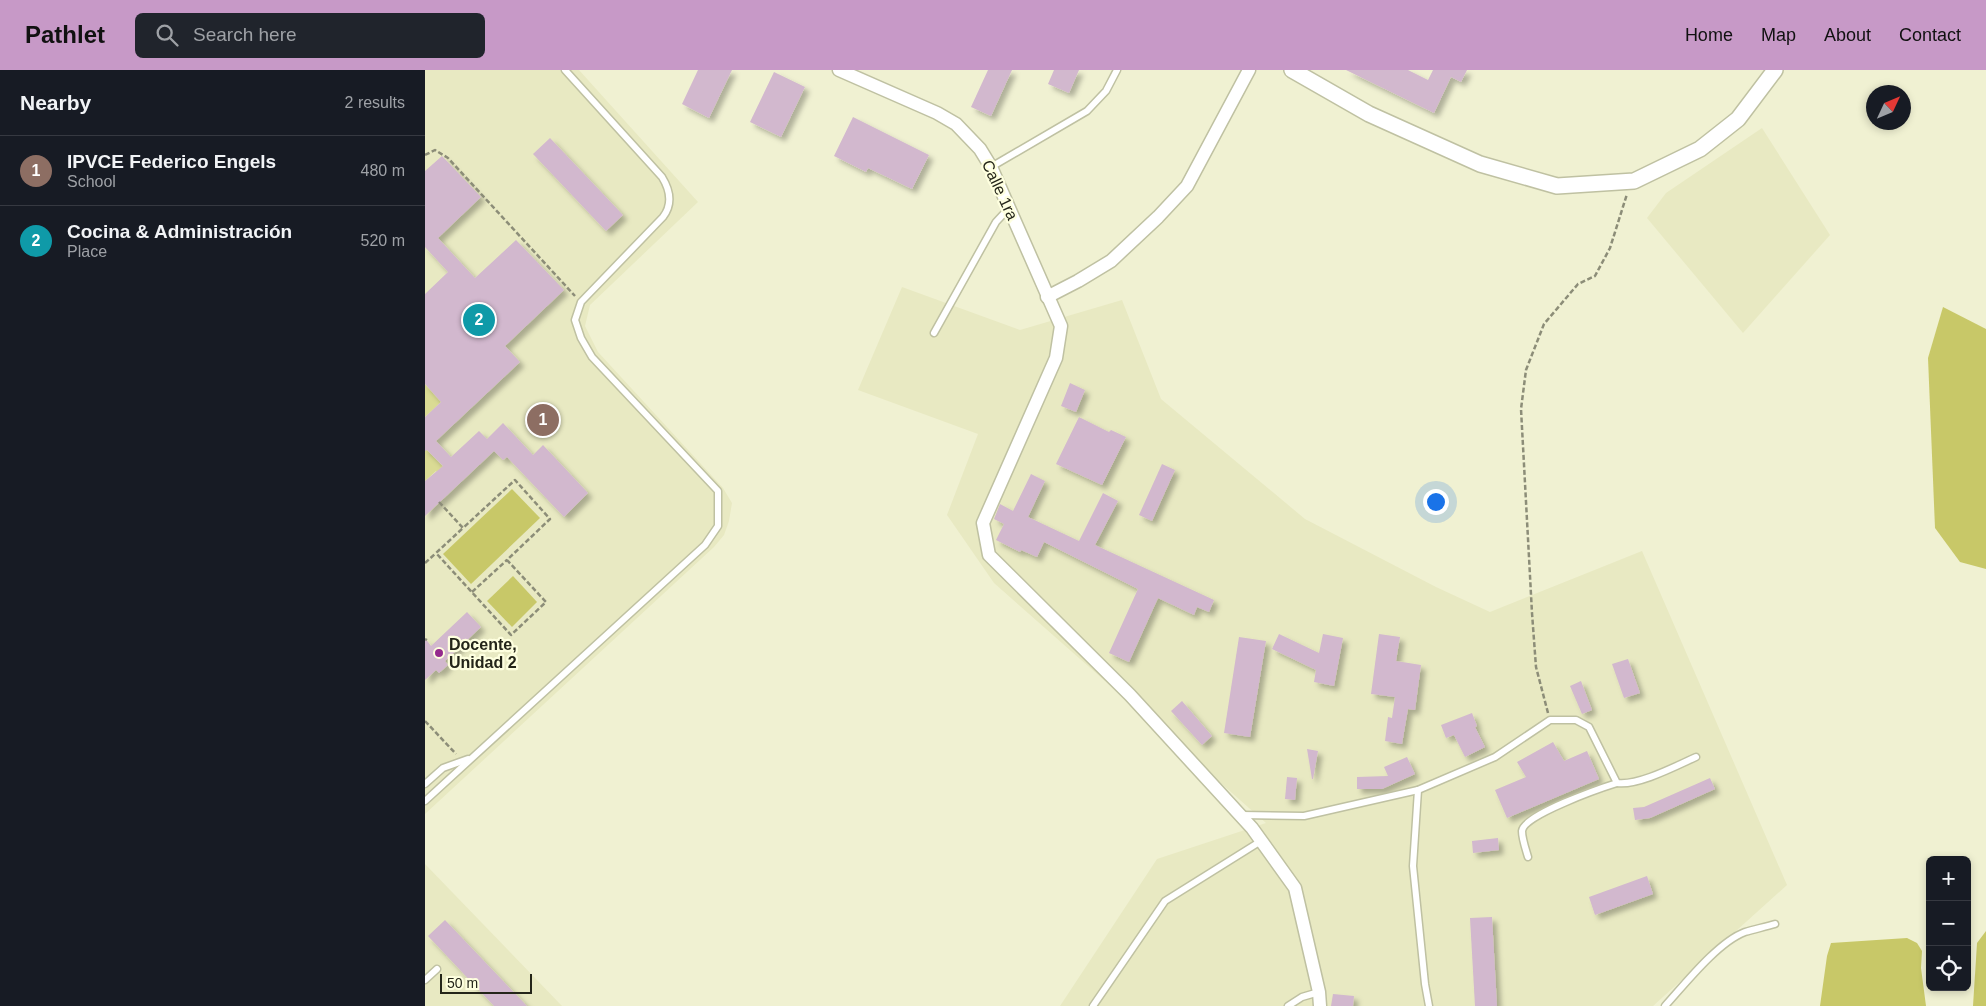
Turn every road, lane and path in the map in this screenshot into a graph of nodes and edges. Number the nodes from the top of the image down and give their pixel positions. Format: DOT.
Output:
graph roads {
  1 [pos="565,70"];
  2 [pos="839,70"];
  3 [pos="1117,70"];
  4 [pos="1249,70"];
  5 [pos="1292,70"];
  6 [pos="1775,70"];
  7 [pos="425,155"];
  8 [pos="991,167"];
  9 [pos="1629,182"];
  10 [pos="1009,208"];
  11 [pos="1047,297"];
  12 [pos="581,302"];
  13 [pos="934,333"];
  14 [pos="439,502"];
  15 [pos="463,528"];
  16 [pos="436,553"];
  17 [pos="507,560"];
  18 [pos="425,563"];
  19 [pos="472,592"];
  20 [pos="1550,720"];
  21 [pos="425,721"];
  22 [pos="1696,757"];
  23 [pos="471,758"];
  24 [pos="462,760"];
  25 [pos="1617,783"];
  26 [pos="425,784"];
  27 [pos="1418,790"];
  28 [pos="425,800"];
  29 [pos="1240,815"];
  30 [pos="1261,841"];
  31 [pos="1528,858"];
  32 [pos="1775,924"];
  33 [pos="437,968"];
  34 [pos="425,980"];
  35 [pos="1319,992"];
  36 [pos="1093,1006"];
  37 [pos="1288,1006"];
  38 [pos="1320,1006"];
  39 [pos="1429,1006"];
  40 [pos="1665,1006"];
  1 -- 12 [label="lane"];
  2 -- 8 [label="street, Calle 1ra"];
  3 -- 8 [label="lane"];
  4 -- 11 [label="street"];
  5 -- 9 [label="street"];
  6 -- 9 [label="street"];
  7 -- 12 [label="path"];
  8 -- 10 [label="street, Calle 1ra"];
  9 -- 20 [label="path"];
  10 -- 11 [label="street, Calle 1ra"];
  10 -- 13 [label="lane"];
  11 -- 29 [label="street, Calle 1ra"];
  12 -- 23 [label="lane"];
  14 -- 15 [label="path"];
  15 -- 16 [label="path"];
  15 -- 17 [label="path"];
  16 -- 18 [label="path"];
  16 -- 19 [label="path"];
  17 -- 19 [label="path"];
  17 -- 19 [label="path"];
  20 -- 25 [label="lane"];
  20 -- 27 [label="lane"];
  21 -- 24 [label="path"];
  22 -- 25 [label="lane"];
  23 -- 24 [label="lane"];
  23 -- 28 [label="lane"];
  24 -- 26 [label="lane"];
  25 -- 31 [label="lane"];
  27 -- 29 [label="lane"];
  27 -- 39 [label="lane"];
  29 -- 30 [label="street"];
  30 -- 35 [label="street"];
  30 -- 36 [label="lane"];
  32 -- 40 [label="lane"];
  33 -- 34 [label="lane"];
  35 -- 37 [label="lane"];
  35 -- 38 [label="street"];
}
